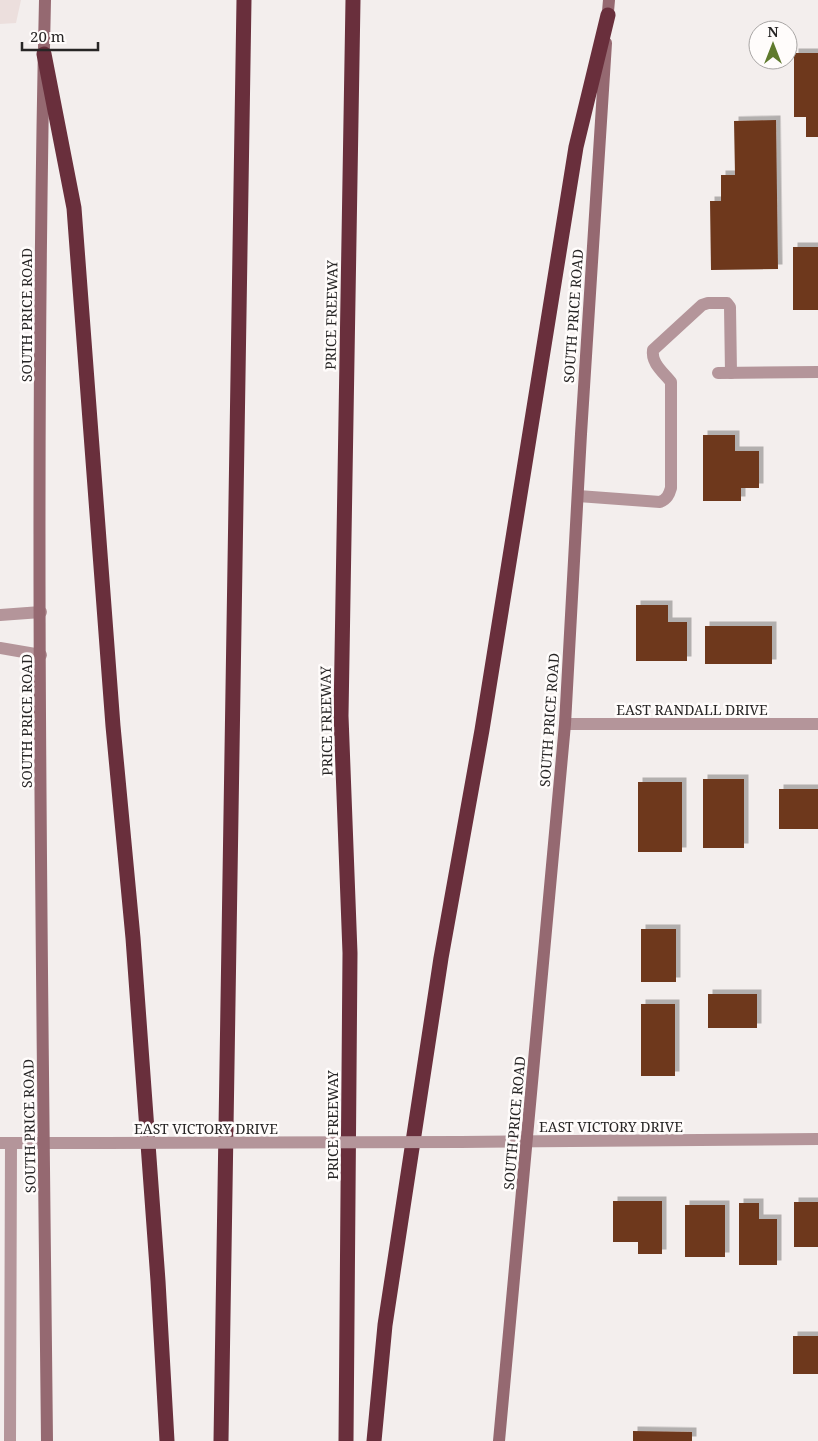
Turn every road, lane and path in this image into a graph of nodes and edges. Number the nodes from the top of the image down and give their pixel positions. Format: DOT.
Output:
graph roads {
  1 [pos="45,0"];
  2 [pos="244,0"];
  3 [pos="352,0"];
  4 [pos="609,7"];
  5 [pos="44,54"];
  6 [pos="818,372"];
  7 [pos="578,496"];
  8 [pos="41,612"];
  9 [pos="0,615"];
  10 [pos="0,648"];
  11 [pos="41,655"];
  12 [pos="565,724"];
  13 [pos="818,724"];
  14 [pos="818,1139"];
  15 [pos="527,1141"];
  16 [pos="5,1143"];
  17 [pos="43,1143"];
  18 [pos="10,1441"];
  19 [pos="47,1441"];
  20 [pos="167,1441"];
  21 [pos="221,1441"];
  22 [pos="346,1441"];
  23 [pos="374,1441"];
  24 [pos="499,1441"];
  1 -- 5 [label="main road, SOUTH PRICE ROAD"];
  2 -- 21 [label="highway"];
  3 -- 22 [label="highway, PRICE FREEWAY"];
  4 -- 7 [label="main road, SOUTH PRICE ROAD"];
  4 -- 23 [label="highway"];
  5 -- 8 [label="main road, SOUTH PRICE ROAD"];
  5 -- 20 [label="highway"];
  6 -- 7 [label="street"];
  7 -- 12 [label="main road, SOUTH PRICE ROAD"];
  8 -- 9 [label="street"];
  8 -- 11 [label="main road, SOUTH PRICE ROAD"];
  10 -- 11 [label="street"];
  11 -- 17 [label="main road, SOUTH PRICE ROAD"];
  12 -- 13 [label="street, EAST RANDALL DRIVE"];
  12 -- 15 [label="main road, SOUTH PRICE ROAD"];
  14 -- 15 [label="street, EAST VICTORY DRIVE"];
  15 -- 17 [label="street, EAST VICTORY DRIVE, bridge"];
  15 -- 24 [label="main road, SOUTH PRICE ROAD"];
  16 -- 17 [label="street, EAST VICTORY DRIVE"];
  16 -- 18 [label="street, SOUTH PRICE ROAD"];
  17 -- 19 [label="main road, SOUTH PRICE ROAD"];
}
